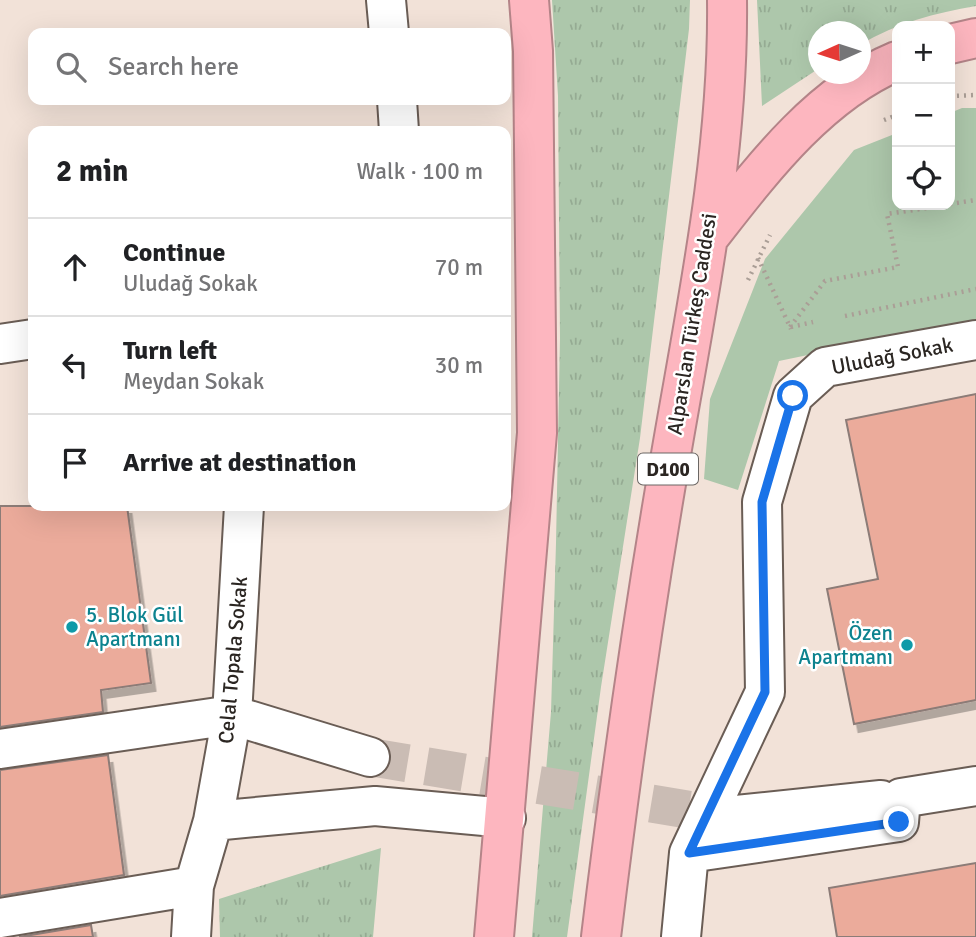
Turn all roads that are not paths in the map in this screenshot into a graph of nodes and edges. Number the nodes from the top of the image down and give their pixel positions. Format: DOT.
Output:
graph roads {
  1 [pos="386,0"];
  2 [pos="529,0"];
  3 [pos="727,0"];
  4 [pos="389,28"];
  5 [pos="976,38"];
  6 [pos="955,43"];
  7 [pos="892,63"];
  8 [pos="397,105"];
  9 [pos="399,126"];
  10 [pos="709,237"];
  11 [pos="28,340"];
  12 [pos="976,340"];
  13 [pos="0,344"];
  14 [pos="244,511"];
  15 [pos="232,715"];
  16 [pos="0,749"];
  17 [pos="370,757"];
  18 [pos="976,786"];
  19 [pos="901,798"];
  20 [pos="727,816"];
  21 [pos="506,818"];
  22 [pos="213,821"];
  23 [pos="689,853"];
  24 [pos="194,886"];
  25 [pos="0,919"];
  26 [pos="191,937"];
  27 [pos="494,937"];
  28 [pos="601,937"];
  29 [pos="681,937"];
  1 -- 4 [label="street"];
  2 -- 21 [label="highway"];
  3 -- 10 [label="highway, Alparslan Türkeş Caddesi / D100"];
  5 -- 6 [label="highway"];
  7 -- 10 [label="highway"];
  8 -- 9 [label="street"];
  10 -- 28 [label="highway, Alparslan Türkeş Caddesi / D100"];
  11 -- 13 [label="street"];
  12 -- 23 [label="street, Uludağ Sokak"];
  14 -- 15 [label="street, Celal Topala Sokak"];
  15 -- 16 [label="street"];
  15 -- 17 [label="street"];
  15 -- 22 [label="street, Celal Topala Sokak"];
  18 -- 19 [label="street"];
  19 -- 20 [label="street"];
  19 -- 23 [label="street"];
  21 -- 22 [label="street"];
  21 -- 27 [label="highway"];
  22 -- 24 [label="street, Celal Topala Sokak"];
  23 -- 29 [label="street, Uludağ Sokak"];
  24 -- 25 [label="street"];
  24 -- 26 [label="street, Celal Topala Sokak"];
}
